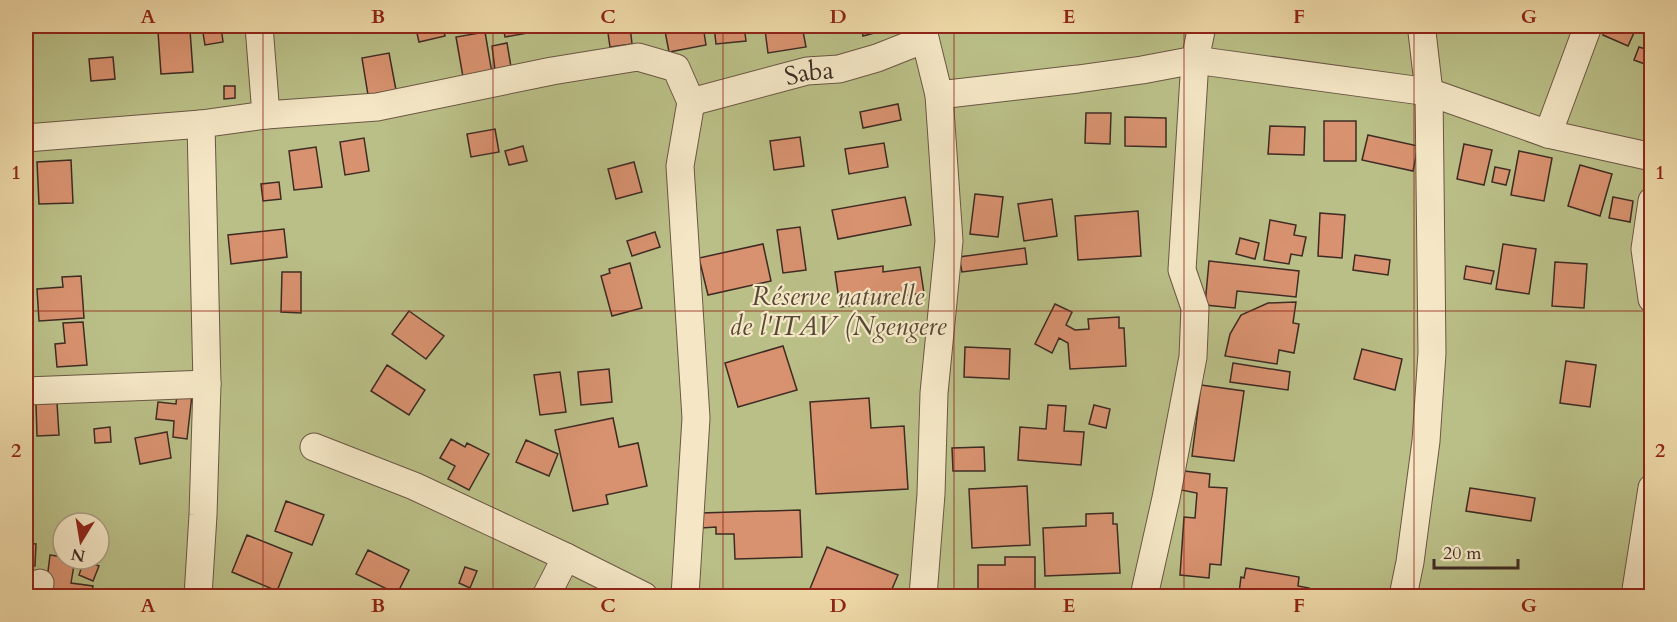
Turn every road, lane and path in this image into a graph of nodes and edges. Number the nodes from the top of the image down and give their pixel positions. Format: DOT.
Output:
graph roads {
  1 [pos="259,26"];
  2 [pos="1202,26"];
  3 [pos="1423,26"];
  4 [pos="1588,26"];
  5 [pos="923,32"];
  6 [pos="1195,60"];
  7 [pos="1429,92"];
  8 [pos="939,95"];
  9 [pos="691,102"];
  10 [pos="266,115"];
  11 [pos="201,124"];
  12 [pos="1548,134"];
  13 [pos="26,138"];
  14 [pos="1652,157"];
  15 [pos="1652,201"];
  16 [pos="1652,299"];
  17 [pos="207,384"];
  18 [pos="26,391"];
  19 [pos="314,447"];
  20 [pos="1652,488"];
  21 [pos="566,557"];
  22 [pos="198,597"];
  23 [pos="546,597"];
  24 [pos="644,597"];
  25 [pos="685,597"];
  26 [pos="922,597"];
  27 [pos="1144,597"];
  28 [pos="1403,597"];
  29 [pos="1635,597"];
  1 -- 10 [label="street"];
  2 -- 6 [label="street"];
  3 -- 7 [label="street"];
  4 -- 12 [label="street"];
  5 -- 8 [label="street"];
  5 -- 9 [label="street, Saba"];
  6 -- 7 [label="street"];
  6 -- 8 [label="street"];
  6 -- 27 [label="street"];
  7 -- 12 [label="street"];
  7 -- 28 [label="street"];
  8 -- 26 [label="street"];
  9 -- 10 [label="street"];
  9 -- 25 [label="street"];
  10 -- 11 [label="street"];
  11 -- 13 [label="street"];
  11 -- 17 [label="street"];
  12 -- 14 [label="street"];
  15 -- 16 [label="street"];
  17 -- 18 [label="street"];
  17 -- 22 [label="street"];
  19 -- 21 [label="street"];
  20 -- 29 [label="street"];
  21 -- 23 [label="street"];
  21 -- 24 [label="street"];
}
